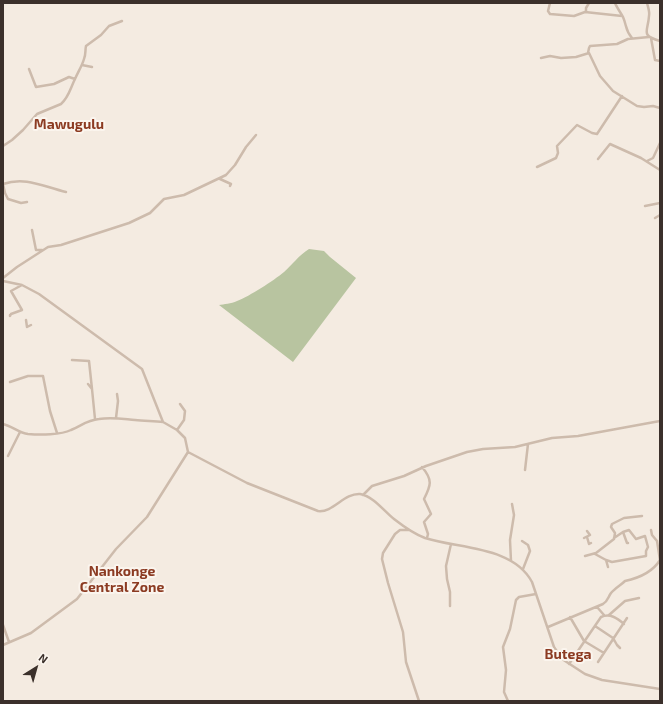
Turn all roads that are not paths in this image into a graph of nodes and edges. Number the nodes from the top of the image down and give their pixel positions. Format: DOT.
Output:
graph roads {
  1 [pos="550,3"];
  2 [pos="589,3"];
  3 [pos="615,3"];
  4 [pos="647,3"];
  5 [pos="586,12"];
  6 [pos="622,16"];
  7 [pos="122,21"];
  8 [pos="632,38"];
  9 [pos="650,38"];
  10 [pos="660,41"];
  11 [pos="588,53"];
  12 [pos="541,58"];
  13 [pos="660,61"];
  14 [pos="82,65"];
  15 [pos="92,67"];
  16 [pos="29,69"];
  17 [pos="75,79"];
  18 [pos="622,96"];
  19 [pos="660,108"];
  20 [pos="256,135"];
  21 [pos="660,143"];
  22 [pos="3,146"];
  23 [pos="598,159"];
  24 [pos="646,162"];
  25 [pos="537,167"];
  26 [pos="660,170"];
  27 [pos="220,178"];
  28 [pos="3,184"];
  29 [pos="230,186"];
  30 [pos="66,192"];
  31 [pos="27,202"];
  32 [pos="660,203"];
  33 [pos="645,206"];
  34 [pos="660,215"];
  35 [pos="655,218"];
  36 [pos="32,230"];
  37 [pos="48,247"];
  38 [pos="3,278"];
  39 [pos="3,281"];
  40 [pos="22,285"];
  41 [pos="10,315"];
  42 [pos="26,320"];
  43 [pos="31,325"];
  44 [pos="72,360"];
  45 [pos="10,382"];
  46 [pos="88,384"];
  47 [pos="92,389"];
  48 [pos="117,394"];
  49 [pos="180,404"];
  50 [pos="116,418"];
  51 [pos="95,420"];
  52 [pos="660,421"];
  53 [pos="163,422"];
  54 [pos="3,424"];
  55 [pos="178,430"];
  56 [pos="20,432"];
  57 [pos="57,433"];
  58 [pos="528,444"];
  59 [pos="188,452"];
  60 [pos="8,456"];
  61 [pos="422,467"];
  62 [pos="526,470"];
  63 [pos="363,495"];
  64 [pos="512,504"];
  65 [pos="642,516"];
  66 [pos="409,530"];
  67 [pos="651,530"];
  68 [pos="587,531"];
  69 [pos="622,532"];
  70 [pos="427,538"];
  71 [pos="614,539"];
  72 [pos="522,541"];
  73 [pos="591,543"];
  74 [pos="628,543"];
  75 [pos="451,544"];
  76 [pos="595,554"];
  77 [pos="585,556"];
  78 [pos="606,560"];
  79 [pos="510,561"];
  80 [pos="608,567"];
  81 [pos="523,569"];
  82 [pos="536,594"];
  83 [pos="639,598"];
  84 [pos="450,606"];
  85 [pos="597,607"];
  86 [pos="609,615"];
  87 [pos="605,616"];
  88 [pos="570,617"];
  89 [pos="627,618"];
  90 [pos="624,624"];
  91 [pos="3,625"];
  92 [pos="595,626"];
  93 [pos="548,627"];
  94 [pos="614,640"];
  95 [pos="584,641"];
  96 [pos="9,642"];
  97 [pos="3,645"];
  98 [pos="620,648"];
  99 [pos="604,653"];
  100 [pos="598,662"];
  101 [pos="569,664"];
  102 [pos="660,689"];
  103 [pos="419,701"];
  104 [pos="508,701"];
  1 -- 5 [label="street"];
  2 -- 5 [label="street"];
  3 -- 6 [label="street"];
  4 -- 9 [label="street"];
  5 -- 6 [label="street"];
  6 -- 8 [label="street"];
  7 -- 14 [label="street"];
  8 -- 9 [label="street"];
  8 -- 11 [label="street"];
  9 -- 10 [label="street"];
  9 -- 13 [label="street"];
  11 -- 12 [label="street"];
  11 -- 18 [label="street"];
  14 -- 15 [label="street"];
  14 -- 17 [label="street"];
  16 -- 17 [label="street"];
  17 -- 22 [label="street"];
  18 -- 19 [label="street"];
  18 -- 25 [label="street"];
  20 -- 27 [label="street"];
  21 -- 24 [label="street"];
  23 -- 24 [label="street"];
  24 -- 26 [label="street"];
  27 -- 29 [label="street"];
  27 -- 37 [label="street"];
  28 -- 30 [label="street"];
  28 -- 31 [label="street"];
  32 -- 33 [label="street"];
  34 -- 35 [label="street"];
  36 -- 37 [label="street"];
  37 -- 38 [label="street"];
  39 -- 40 [label="street"];
  40 -- 41 [label="street"];
  40 -- 53 [label="street"];
  42 -- 43 [label="street"];
  44 -- 47 [label="street"];
  45 -- 57 [label="street"];
  46 -- 47 [label="street"];
  47 -- 51 [label="street"];
  48 -- 50 [label="street"];
  49 -- 55 [label="street"];
  50 -- 51 [label="street"];
  50 -- 53 [label="street"];
  51 -- 57 [label="street"];
  52 -- 58 [label="street"];
  53 -- 55 [label="street"];
  54 -- 56 [label="street"];
  55 -- 59 [label="street"];
  56 -- 57 [label="street"];
  56 -- 60 [label="street"];
  58 -- 61 [label="street"];
  58 -- 62 [label="street"];
  59 -- 63 [label="street"];
  59 -- 96 [label="street"];
  61 -- 63 [label="street"];
  61 -- 70 [label="street"];
  63 -- 66 [label="street"];
  64 -- 79 [label="street"];
  65 -- 71 [label="street"];
  66 -- 70 [label="street"];
  66 -- 103 [label="street"];
  67 -- 85 [label="street"];
  68 -- 73 [label="street"];
  69 -- 71 [label="street"];
  69 -- 74 [label="street"];
  69 -- 78 [label="street"];
  70 -- 75 [label="street"];
  71 -- 76 [label="street"];
  72 -- 81 [label="street"];
  75 -- 79 [label="street"];
  75 -- 84 [label="street"];
  76 -- 77 [label="street"];
  76 -- 78 [label="street"];
  78 -- 80 [label="street"];
  79 -- 81 [label="street"];
  81 -- 82 [label="street"];
  82 -- 93 [label="street"];
  82 -- 104 [label="street"];
  83 -- 86 [label="street"];
  85 -- 87 [label="street"];
  85 -- 88 [label="street"];
  86 -- 87 [label="street"];
  86 -- 90 [label="street"];
  87 -- 92 [label="street"];
  88 -- 93 [label="street"];
  88 -- 95 [label="street"];
  89 -- 90 [label="street"];
  90 -- 94 [label="street"];
  91 -- 96 [label="street"];
  92 -- 94 [label="street"];
  92 -- 95 [label="street"];
  93 -- 101 [label="street"];
  94 -- 98 [label="street"];
  94 -- 99 [label="street"];
  95 -- 99 [label="street"];
  95 -- 101 [label="street"];
  96 -- 97 [label="street"];
  99 -- 100 [label="street"];
  101 -- 102 [label="street"];
}
